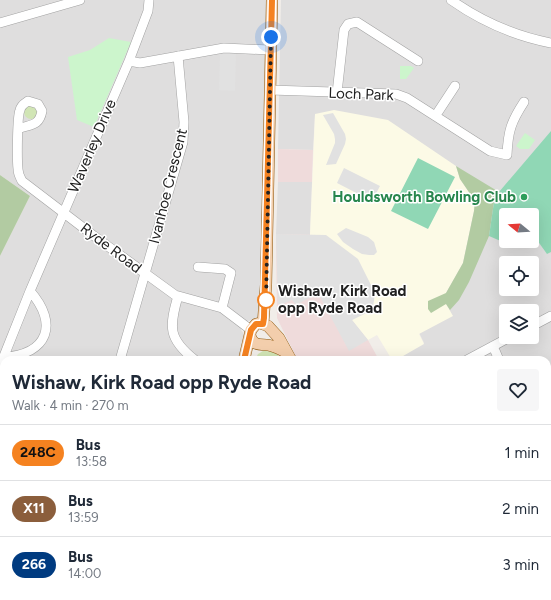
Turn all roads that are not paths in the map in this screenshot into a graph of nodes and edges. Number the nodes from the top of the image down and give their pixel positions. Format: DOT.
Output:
graph roads {
  1 [pos="80,0"];
  2 [pos="149,0"];
  3 [pos="272,0"];
  4 [pos="451,0"];
  5 [pos="0,23"];
  6 [pos="551,43"];
  7 [pos="270,50"];
  8 [pos="178,56"];
  9 [pos="418,60"];
  10 [pos="129,61"];
  11 [pos="455,86"];
  12 [pos="270,90"];
  13 [pos="337,93"];
  14 [pos="524,102"];
  15 [pos="436,115"];
  16 [pos="18,129"];
  17 [pos="65,212"];
  18 [pos="198,267"];
  19 [pos="145,273"];
  20 [pos="30,291"];
  21 [pos="178,296"];
  22 [pos="222,308"];
  23 [pos="551,316"];
  24 [pos="539,322"];
  25 [pos="266,326"];
  26 [pos="250,333"];
  27 [pos="499,343"];
  28 [pos="263,345"];
  29 [pos="493,346"];
  30 [pos="4,356"];
  31 [pos="18,356"];
  32 [pos="121,356"];
  33 [pos="189,356"];
  34 [pos="245,356"];
  35 [pos="253,356"];
  36 [pos="289,356"];
  37 [pos="474,356"];
  38 [pos="497,356"];
  1 -- 5 [label="street"];
  2 -- 10 [label="street, Waverley Drive"];
  3 -- 7 [label="main road"];
  4 -- 6 [label="street"];
  7 -- 8 [label="street"];
  7 -- 12 [label="main road"];
  8 -- 10 [label="street"];
  8 -- 19 [label="street, Ivanhoe Crescent"];
  9 -- 13 [label="street"];
  10 -- 17 [label="street, Waverley Drive"];
  11 -- 15 [label="street"];
  12 -- 13 [label="street, Loch Park"];
  12 -- 25 [label="main road"];
  13 -- 15 [label="street, Loch Park"];
  14 -- 15 [label="street, Loch Park"];
  16 -- 17 [label="street, Ryde Road"];
  17 -- 19 [label="street, Ryde Road"];
  17 -- 20 [label="street, Waverley Drive"];
  18 -- 22 [label="street"];
  19 -- 21 [label="street, Ryde Road"];
  19 -- 32 [label="street, Ivanhoe Crescent"];
  20 -- 30 [label="street, Waverley Drive"];
  20 -- 31 [label="street"];
  21 -- 22 [label="street, Ryde Road"];
  21 -- 33 [label="street"];
  22 -- 26 [label="street, Ryde Road"];
  23 -- 24 [label="street"];
  25 -- 26 [label="main road"];
  25 -- 28 [label="main road"];
  25 -- 36 [label="main road"];
  26 -- 28 [label="main road"];
  26 -- 34 [label="main road"];
  27 -- 29 [label="street"];
  28 -- 35 [label="main road"];
  28 -- 36 [label="main road"];
  29 -- 37 [label="street"];
  29 -- 38 [label="street"];
}
